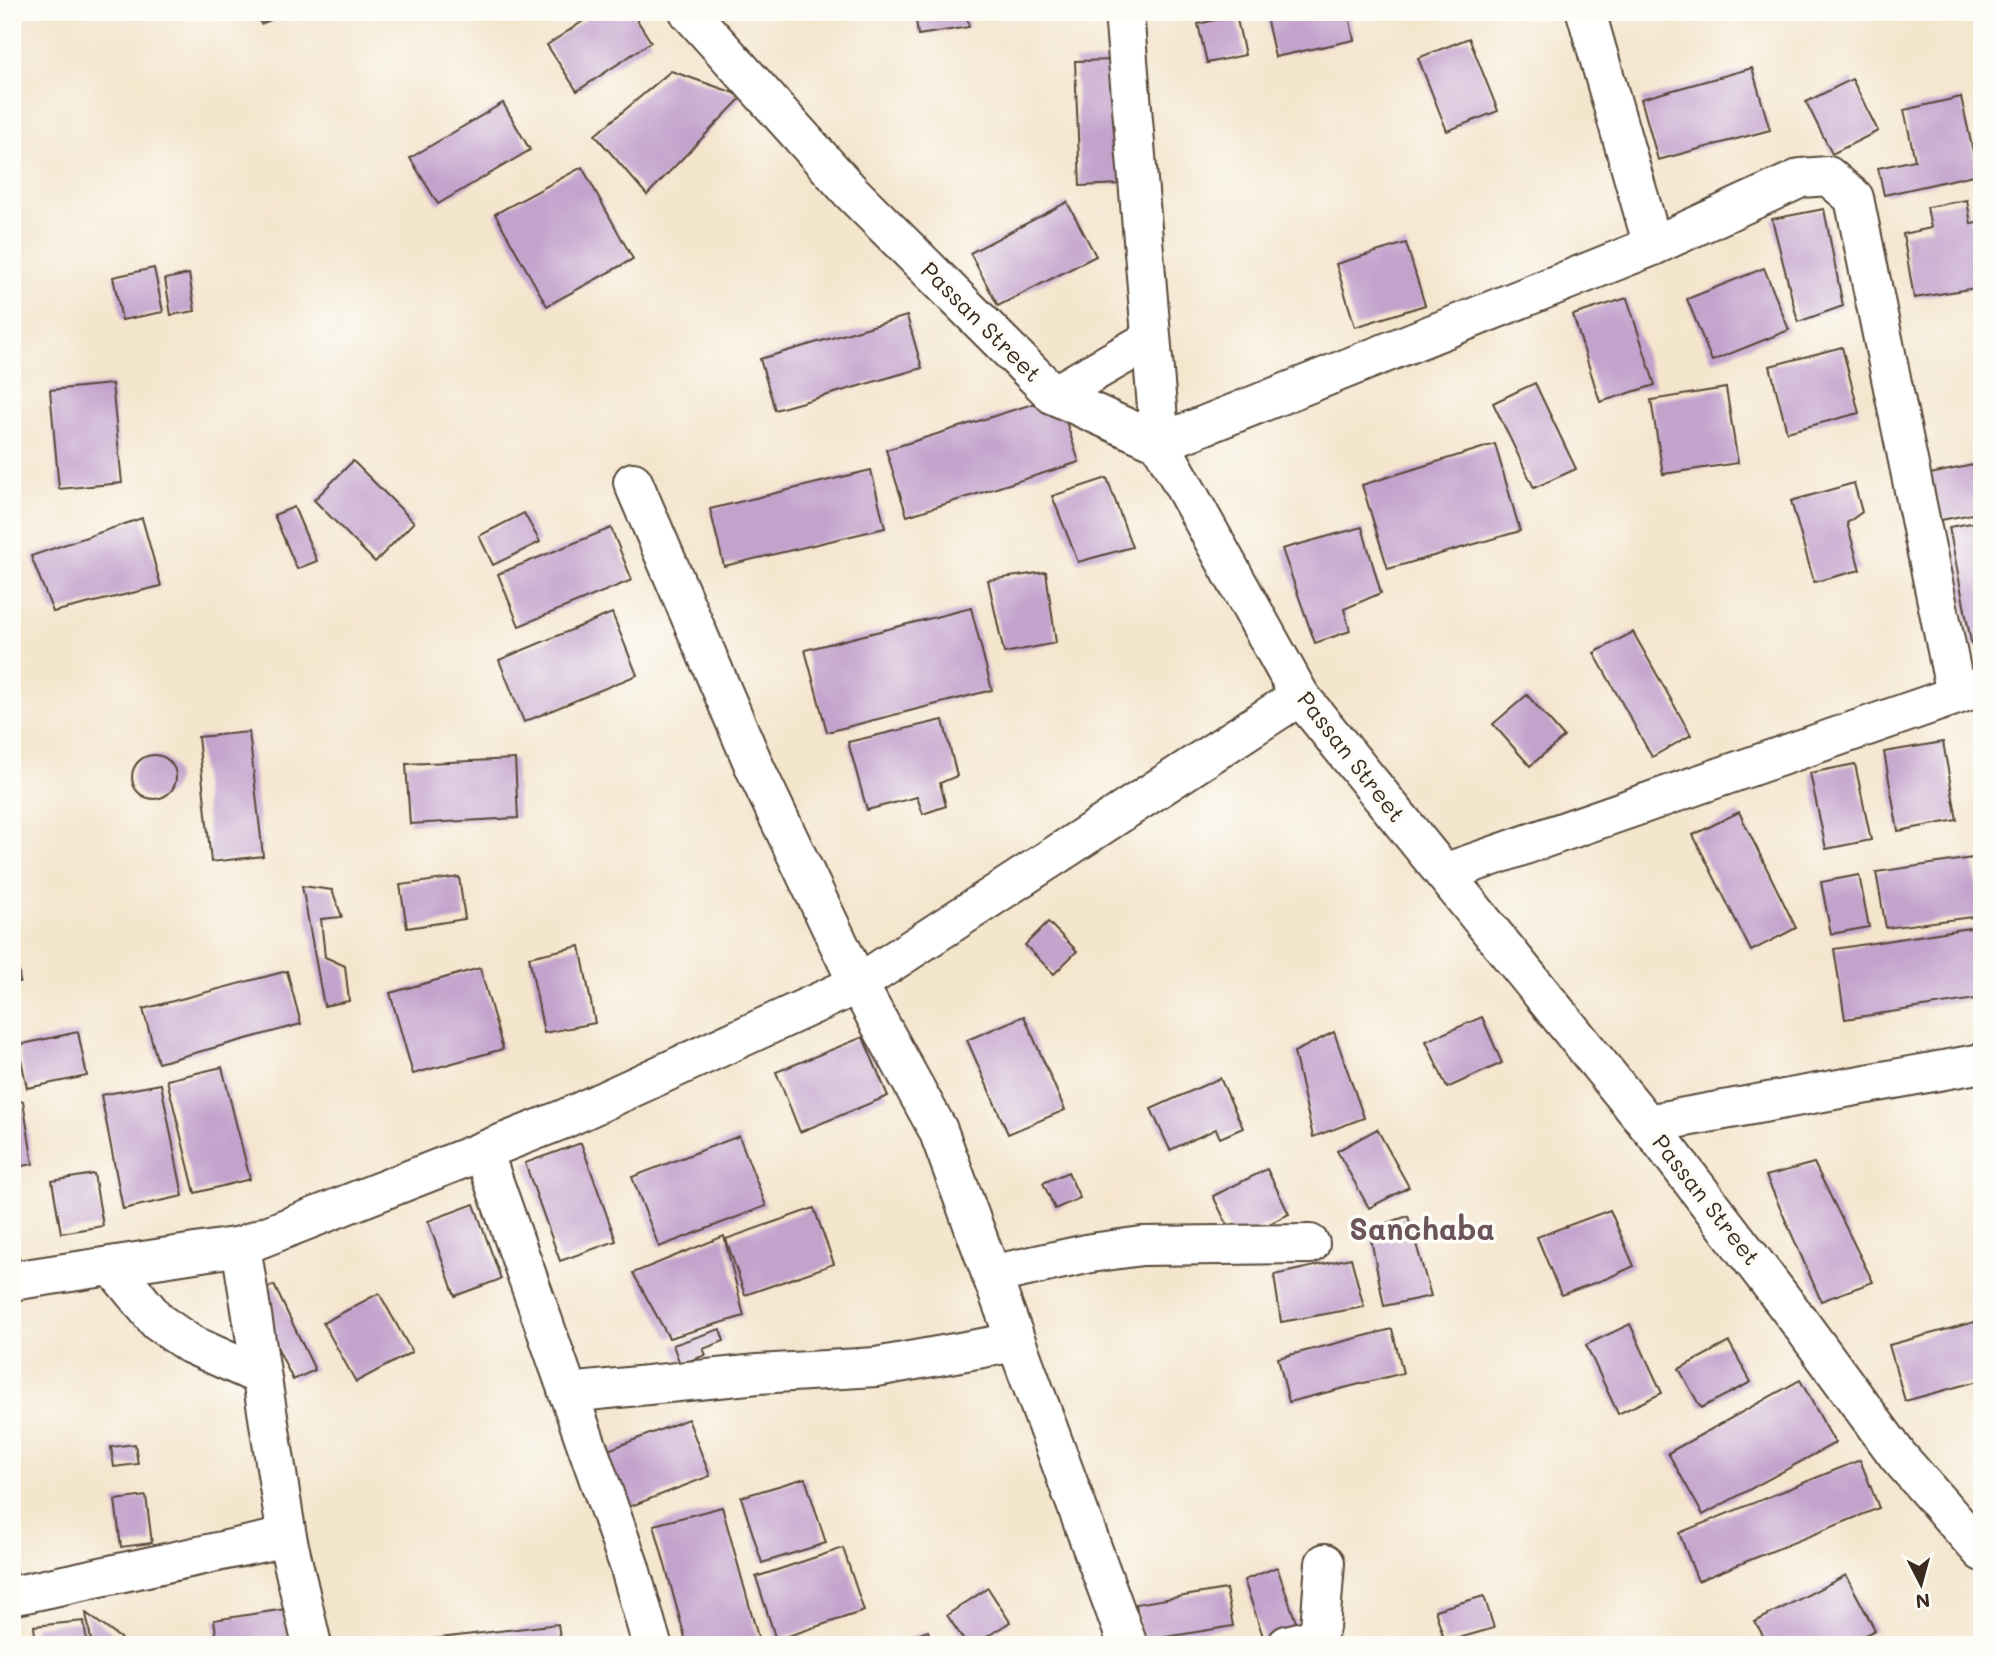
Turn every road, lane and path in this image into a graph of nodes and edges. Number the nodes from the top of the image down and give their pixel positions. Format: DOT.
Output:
graph roads {
  1 [pos="689,12"];
  2 [pos="1124,12"];
  3 [pos="1586,12"];
  4 [pos="1653,246"];
  5 [pos="1151,339"];
  6 [pos="1054,395"];
  7 [pos="1160,443"];
  8 [pos="633,482"];
  9 [pos="1300,696"];
  10 [pos="1974,697"];
  11 [pos="1444,873"];
  12 [pos="858,984"];
  13 [pos="1982,1063"];
  14 [pos="1647,1124"];
  15 [pos="483,1151"];
  16 [pos="1310,1244"];
  17 [pos="241,1246"];
  18 [pos="112,1266"];
  19 [pos="991,1275"];
  20 [pos="12,1281"];
  21 [pos="1016,1342"];
  22 [pos="261,1376"];
  23 [pos="568,1393"];
  24 [pos="286,1537"];
  25 [pos="1982,1552"];
  26 [pos="1325,1563"];
  27 [pos="12,1596"];
  28 [pos="312,1645"];
  29 [pos="652,1645"];
  30 [pos="1128,1645"];
  31 [pos="1287,1645"];
  1 -- 6 [label="street, Passan Street"];
  2 -- 5 [label="street"];
  3 -- 4 [label="street"];
  4 -- 7 [label="street"];
  4 -- 10 [label="street"];
  5 -- 6 [label="street"];
  5 -- 7 [label="street"];
  6 -- 7 [label="street, Passan Street"];
  7 -- 9 [label="street, Passan Street"];
  8 -- 12 [label="street"];
  9 -- 11 [label="street, Passan Street"];
  9 -- 12 [label="street"];
  10 -- 11 [label="street"];
  11 -- 14 [label="street, Passan Street"];
  12 -- 15 [label="street"];
  12 -- 19 [label="street"];
  13 -- 14 [label="street"];
  14 -- 25 [label="street, Passan Street"];
  15 -- 17 [label="street"];
  15 -- 23 [label="street"];
  16 -- 19 [label="street"];
  17 -- 18 [label="street"];
  17 -- 22 [label="street"];
  18 -- 20 [label="street"];
  18 -- 22 [label="street"];
  19 -- 21 [label="street"];
  21 -- 23 [label="street"];
  21 -- 30 [label="street"];
  22 -- 24 [label="street"];
  23 -- 29 [label="street"];
  24 -- 27 [label="street"];
  24 -- 28 [label="street"];
  26 -- 31 [label="street"];
}
